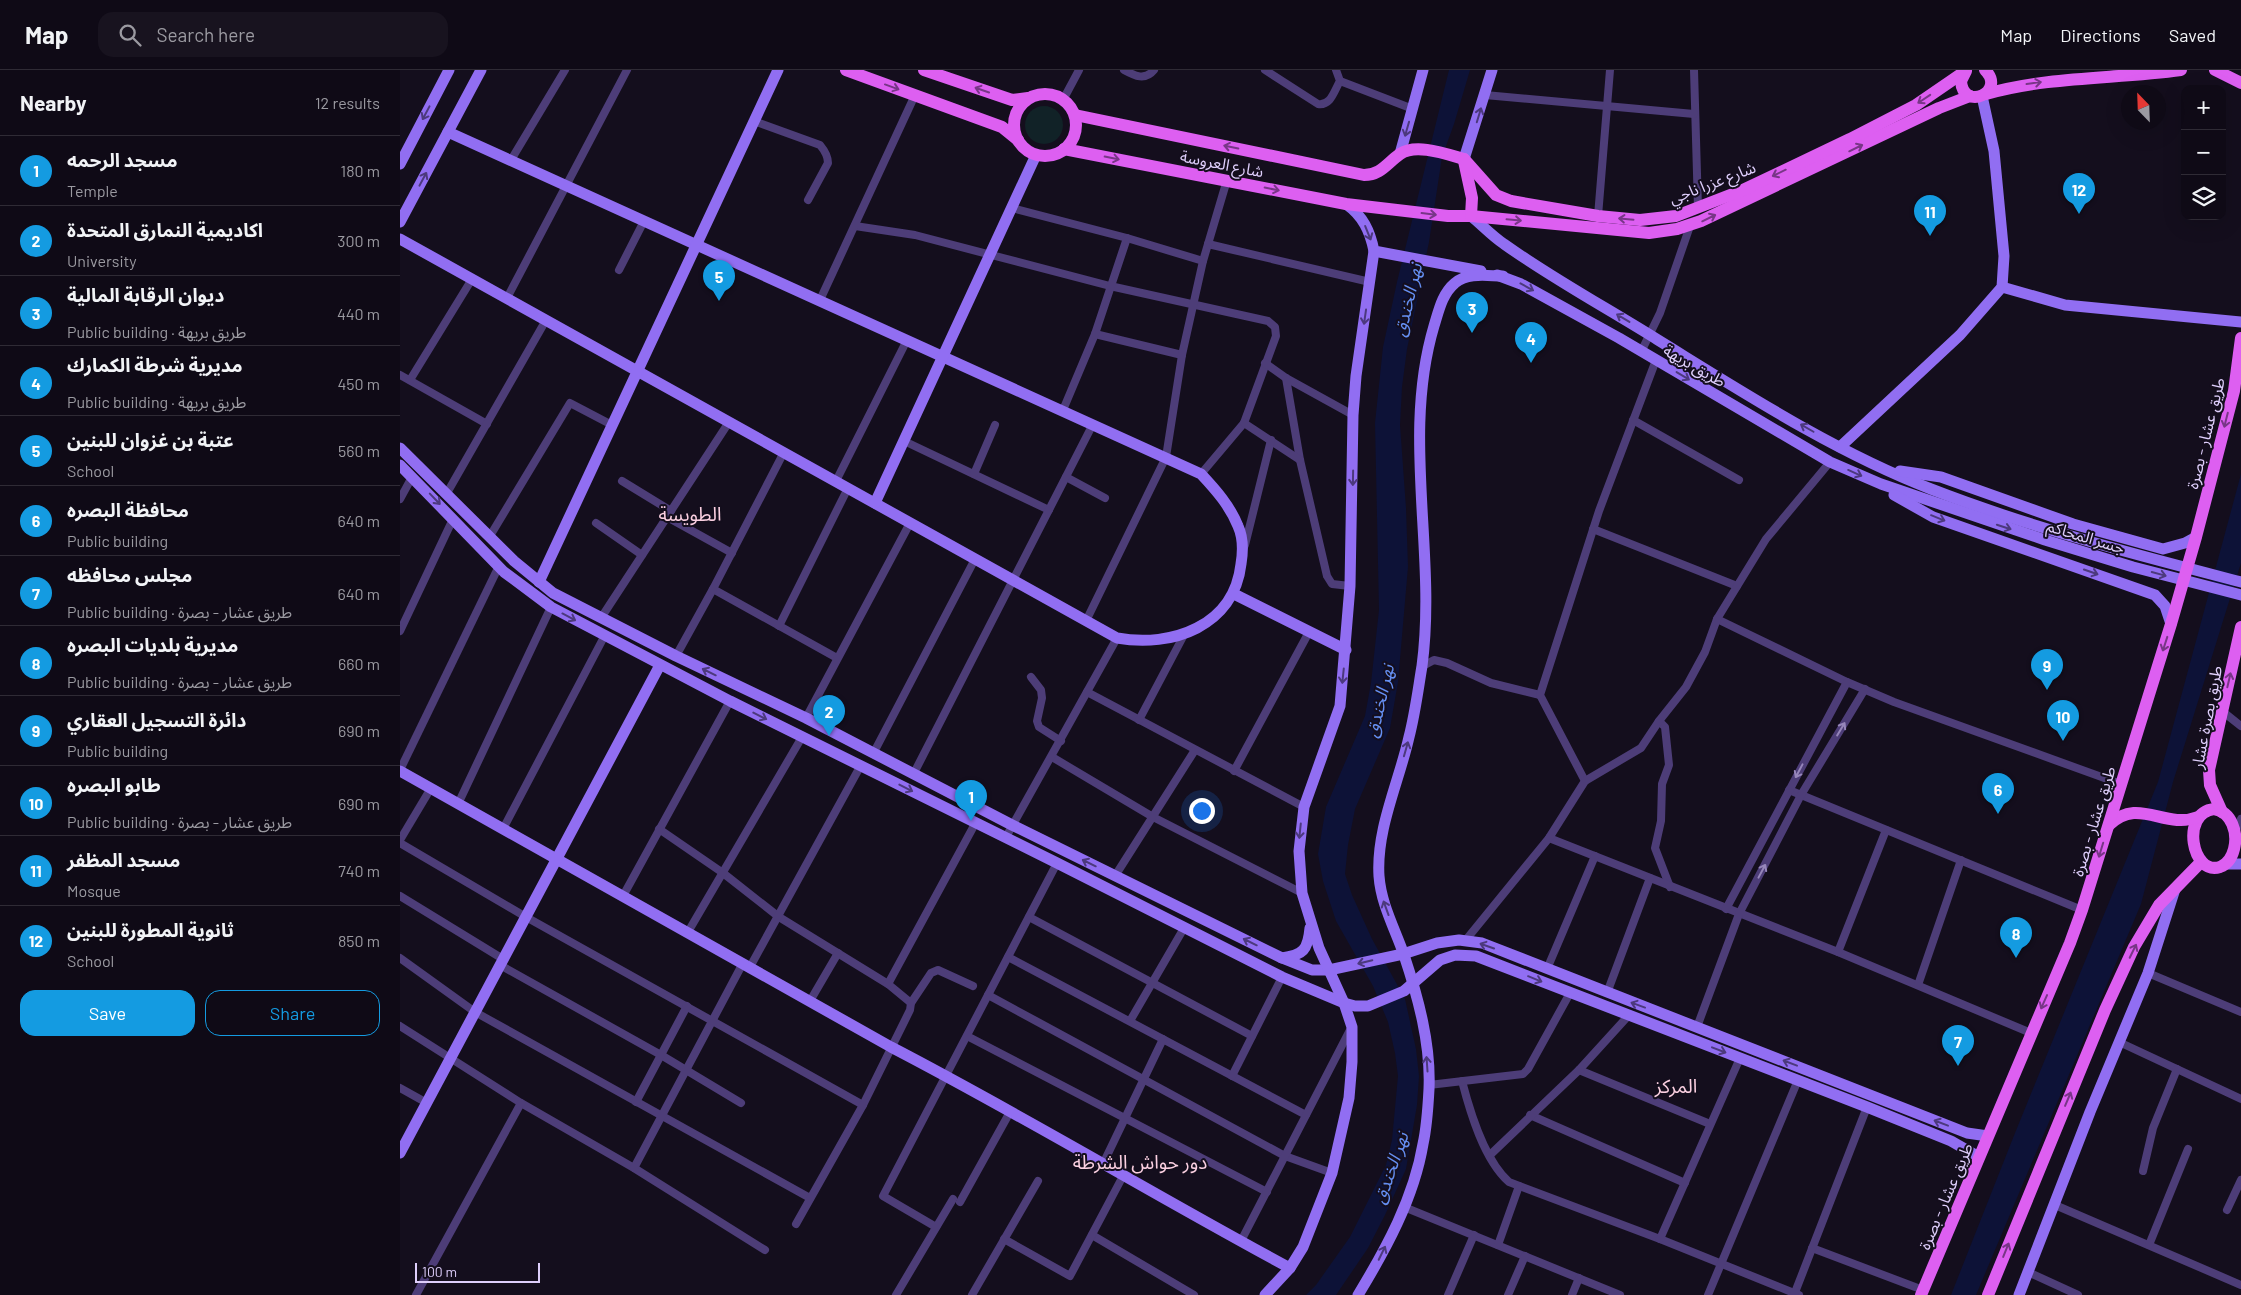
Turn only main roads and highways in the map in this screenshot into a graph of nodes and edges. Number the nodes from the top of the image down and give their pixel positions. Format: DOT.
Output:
graph roads {
  1 [pos="449,70"];
  2 [pos="481,70"];
  3 [pos="778,70"];
  4 [pos="846,70"];
  5 [pos="924,70"];
  6 [pos="1423,70"];
  7 [pos="1492,70"];
  8 [pos="1985,70"];
  9 [pos="2181,70"];
  10 [pos="2215,70"];
  11 [pos="2236,70"];
  12 [pos="1966,71"];
  13 [pos="2241,83"];
  14 [pos="1979,95"];
  15 [pos="1028,98"];
  16 [pos="1074,115"];
  17 [pos="448,132"];
  18 [pos="1018,140"];
  19 [pos="1064,149"];
  20 [pos="1400,154"];
  21 [pos="1036,155"];
  22 [pos="1464,159"];
  23 [pos="400,164"];
  24 [pos="1346,204"];
  25 [pos="1374,207"];
  26 [pos="1470,216"];
  27 [pos="400,222"];
  28 [pos="400,239"];
  29 [pos="696,244"];
  30 [pos="1374,251"];
  31 [pos="1503,276"];
  32 [pos="2002,287"];
  33 [pos="2241,322"];
  34 [pos="2241,338"];
  35 [pos="943,356"];
  36 [pos="637,371"];
  37 [pos="1840,447"];
  38 [pos="400,448"];
  39 [pos="400,465"];
  40 [pos="1886,469"];
  41 [pos="1881,484"];
  42 [pos="1929,489"];
  43 [pos="1924,500"];
  44 [pos="875,504"];
  45 [pos="2196,536"];
  46 [pos="514,562"];
  47 [pos="501,569"];
  48 [pos="539,582"];
  49 [pos="2241,582"];
  50 [pos="1234,594"];
  51 [pos="2241,595"];
  52 [pos="2171,624"];
  53 [pos="2241,629"];
  54 [pos="1346,650"];
  55 [pos="660,665"];
  56 [pos="729,681"];
  57 [pos="725,698"];
  58 [pos="400,771"];
  59 [pos="2222,812"];
  60 [pos="2198,817"];
  61 [pos="2109,825"];
  62 [pos="2237,840"];
  63 [pos="557,859"];
  64 [pos="2202,862"];
  65 [pos="2225,864"];
  66 [pos="2241,864"];
  67 [pos="2176,886"];
  68 [pos="1311,921"];
  69 [pos="1403,954"];
  70 [pos="1282,958"];
  71 [pos="1329,970"];
  72 [pos="1570,978"];
  73 [pos="1409,987"];
  74 [pos="1567,992"];
  75 [pos="1344,1003"];
  76 [pos="1697,1027"];
  77 [pos="1692,1040"];
  78 [pos="1988,1136"];
  79 [pos="400,1153"];
  80 [pos="1979,1157"];
  81 [pos="1290,1268"];
  82 [pos="1922,1292"];
  83 [pos="1265,1295"];
  84 [pos="1358,1295"];
  85 [pos="1988,1295"];
  86 [pos="2019,1295"];
  1 -- 23 [label="main road, one-way"];
  2 -- 17 [label="main road"];
  3 -- 29 [label="main road"];
  4 -- 18 [label="main road, one-way"];
  15 -- 5 [label="main road, one-way"];
  6 -- 20 [label="main road, one-way"];
  22 -- 7 [label="main road, one-way"];
  8 -- 14 [label="main road"];
  14 -- 9 [label="main road, شارع عزرا ناجي, one-way"];
  10 -- 13 [label="main road"];
  11 -- 13 [label="main road"];
  12 -- 14 [label="main road"];
  12 -- 22 [label="main road, شارع عزرا ناجي, one-way"];
  26 -- 14 [label="main road, شارع عزرا ناجي, one-way"];
  14 -- 32 [label="main road"];
  15 -- 16 [label="main road"];
  15 -- 18 [label="main road"];
  16 -- 19 [label="main road"];
  20 -- 16 [label="main road, شارع العروسة, one-way"];
  27 -- 17 [label="main road, one-way"];
  17 -- 29 [label="main road"];
  18 -- 21 [label="main road"];
  19 -- 21 [label="main road"];
  19 -- 24 [label="main road, شارع العروسة, one-way"];
  20 -- 22 [label="main road"];
  21 -- 35 [label="main road"];
  22 -- 26 [label="main road"];
  24 -- 25 [label="main road, شارع العروسة"];
  24 -- 30 [label="main road, one-way"];
  25 -- 26 [label="main road, شارع عزرا ناجي, one-way"];
  37 -- 26 [label="main road, طريق بريهة, one-way"];
  28 -- 36 [label="main road"];
  29 -- 35 [label="main road"];
  29 -- 36 [label="main road"];
  30 -- 31 [label="main road, طريق بريهة"];
  30 -- 54 [label="main road, one-way"];
  31 -- 41 [label="main road, طريق بريهة, one-way"];
  69 -- 31 [label="main road, one-way"];
  32 -- 33 [label="main road"];
  32 -- 37 [label="main road"];
  34 -- 45 [label="main road, طريق عشار - بصرة, one-way"];
  35 -- 44 [label="main road"];
  35 -- 50 [label="main road"];
  36 -- 44 [label="main road"];
  36 -- 48 [label="main road"];
  37 -- 40 [label="main road, طريق بريهة"];
  38 -- 46 [label="main road"];
  39 -- 47 [label="main road, one-way"];
  40 -- 42 [label="main road, طريق بريهة"];
  40 -- 45 [label="main road"];
  41 -- 43 [label="main road, طريق بريهة"];
  41 -- 52 [label="main road, one-way"];
  42 -- 49 [label="main road, جسر المحاكم"];
  43 -- 51 [label="main road, جسر المحاكم, one-way"];
  44 -- 50 [label="main road"];
  45 -- 52 [label="main road, طريق عشار - بصرة"];
  46 -- 47 [label="main road"];
  46 -- 48 [label="main road"];
  47 -- 55 [label="main road, one-way"];
  56 -- 48 [label="main road, one-way"];
  50 -- 54 [label="main road"];
  52 -- 61 [label="main road, طريق عشار - بصرة, one-way"];
  59 -- 53 [label="main road, طريق بصرة عشار, one-way"];
  54 -- 68 [label="main road, one-way"];
  55 -- 57 [label="main road"];
  55 -- 63 [label="main road"];
  56 -- 57 [label="main road"];
  70 -- 56 [label="main road, one-way"];
  57 -- 75 [label="main road, one-way"];
  58 -- 63 [label="main road"];
  59 -- 60 [label="main road"];
  59 -- 62 [label="main road"];
  60 -- 61 [label="main road"];
  60 -- 64 [label="main road"];
  61 -- 78 [label="main road, طريق عشار - بصرة, one-way"];
  62 -- 65 [label="main road"];
  63 -- 79 [label="main road"];
  63 -- 81 [label="main road"];
  64 -- 65 [label="main road"];
  64 -- 67 [label="main road"];
  65 -- 66 [label="main road"];
  85 -- 67 [label="main road, one-way"];
  67 -- 86 [label="main road"];
  68 -- 70 [label="main road"];
  68 -- 71 [label="main road"];
  69 -- 71 [label="main road, one-way"];
  72 -- 69 [label="main road, one-way"];
  69 -- 73 [label="main road"];
  70 -- 71 [label="main road"];
  71 -- 75 [label="main road"];
  72 -- 74 [label="main road"];
  76 -- 72 [label="main road, one-way"];
  73 -- 74 [label="main road, one-way"];
  73 -- 75 [label="main road"];
  84 -- 73 [label="main road, one-way"];
  74 -- 77 [label="main road"];
  75 -- 81 [label="main road"];
  76 -- 77 [label="main road"];
  78 -- 76 [label="main road, one-way"];
  77 -- 80 [label="main road, one-way"];
  78 -- 80 [label="main road, طريق عشار - بصرة"];
  80 -- 82 [label="main road, طريق عشار - بصرة"];
  81 -- 83 [label="main road"];
}
